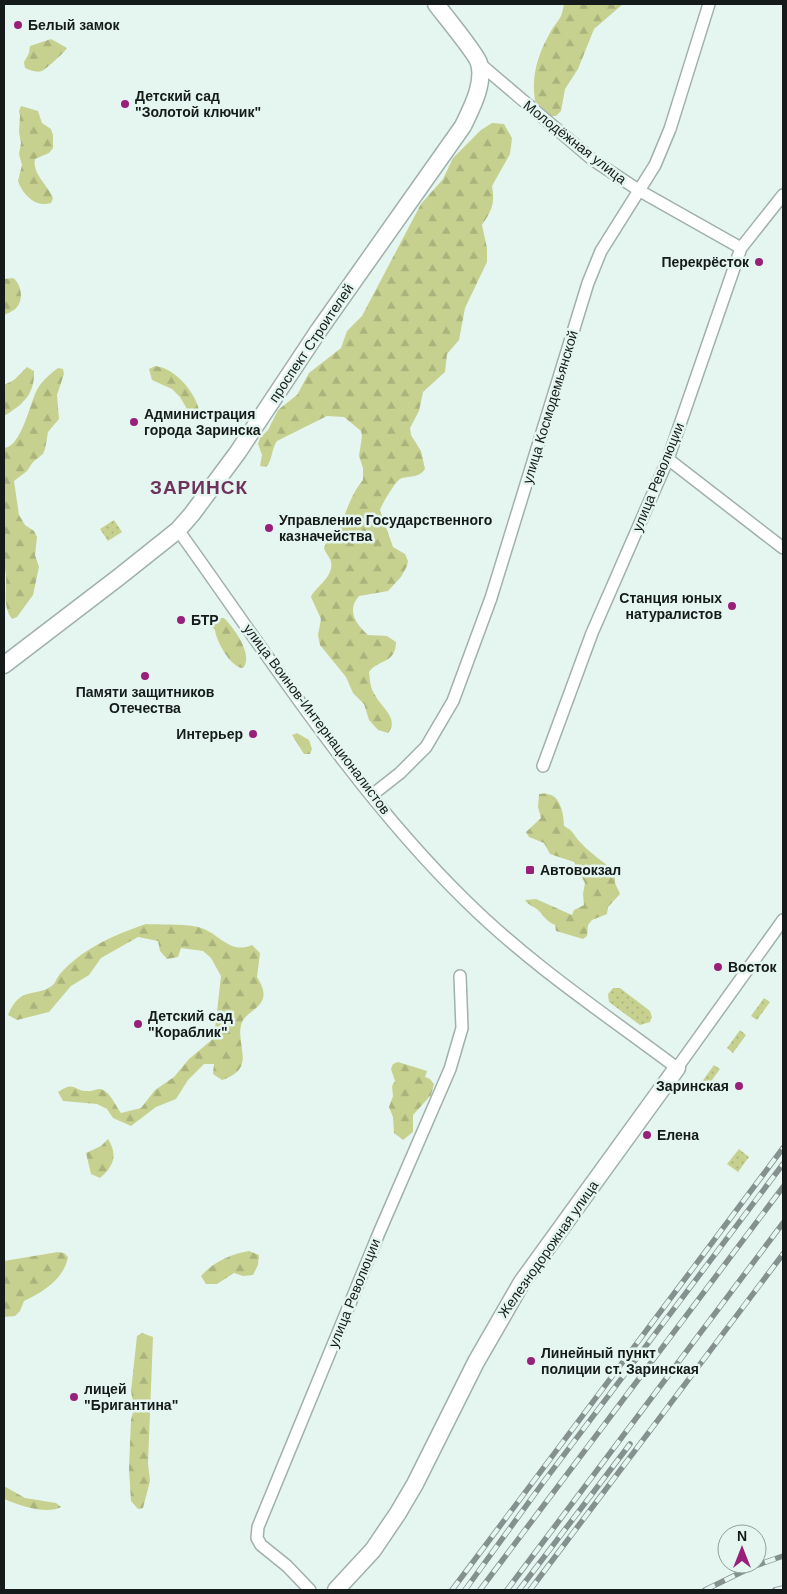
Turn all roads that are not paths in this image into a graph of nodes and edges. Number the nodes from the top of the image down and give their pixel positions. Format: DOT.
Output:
graph roads {
  1 [pos="436,4"];
  2 [pos="709,4"];
  3 [pos="479,63"];
  4 [pos="640,192"];
  5 [pos="783,195"];
  6 [pos="741,248"];
  7 [pos="668,459"];
  8 [pos="178,530"];
  9 [pos="783,548"];
  10 [pos="4,666"];
  11 [pos="543,766"];
  12 [pos="372,795"];
  13 [pos="783,920"];
  14 [pos="460,976"];
  15 [pos="676,1068"];
  16 [pos="310,1590"];
  17 [pos="336,1590"];
  1 -- 3 [label="street, Молодёжная улица"];
  2 -- 4 [label="street, улица Космодемьянской"];
  3 -- 4 [label="street, Молодёжная улица"];
  3 -- 8 [label="street, проспект Строителей"];
  4 -- 6 [label="street, Молодёжная улица"];
  4 -- 12 [label="street, улица Космодемьянской"];
  5 -- 6 [label="street, улица Революции"];
  6 -- 7 [label="street, улица Революции"];
  7 -- 9 [label="street"];
  7 -- 11 [label="street, улица Революции"];
  8 -- 10 [label="street, проспект Строителей"];
  8 -- 12 [label="street, улица Воинов-Интернационалистов"];
  12 -- 15 [label="street, улица Воинов-Интернационалистов"];
  13 -- 15 [label="street, Железнодорожная улица"];
  14 -- 16 [label="street, улица Революции"];
  15 -- 17 [label="street, Железнодорожная улица"];
}
